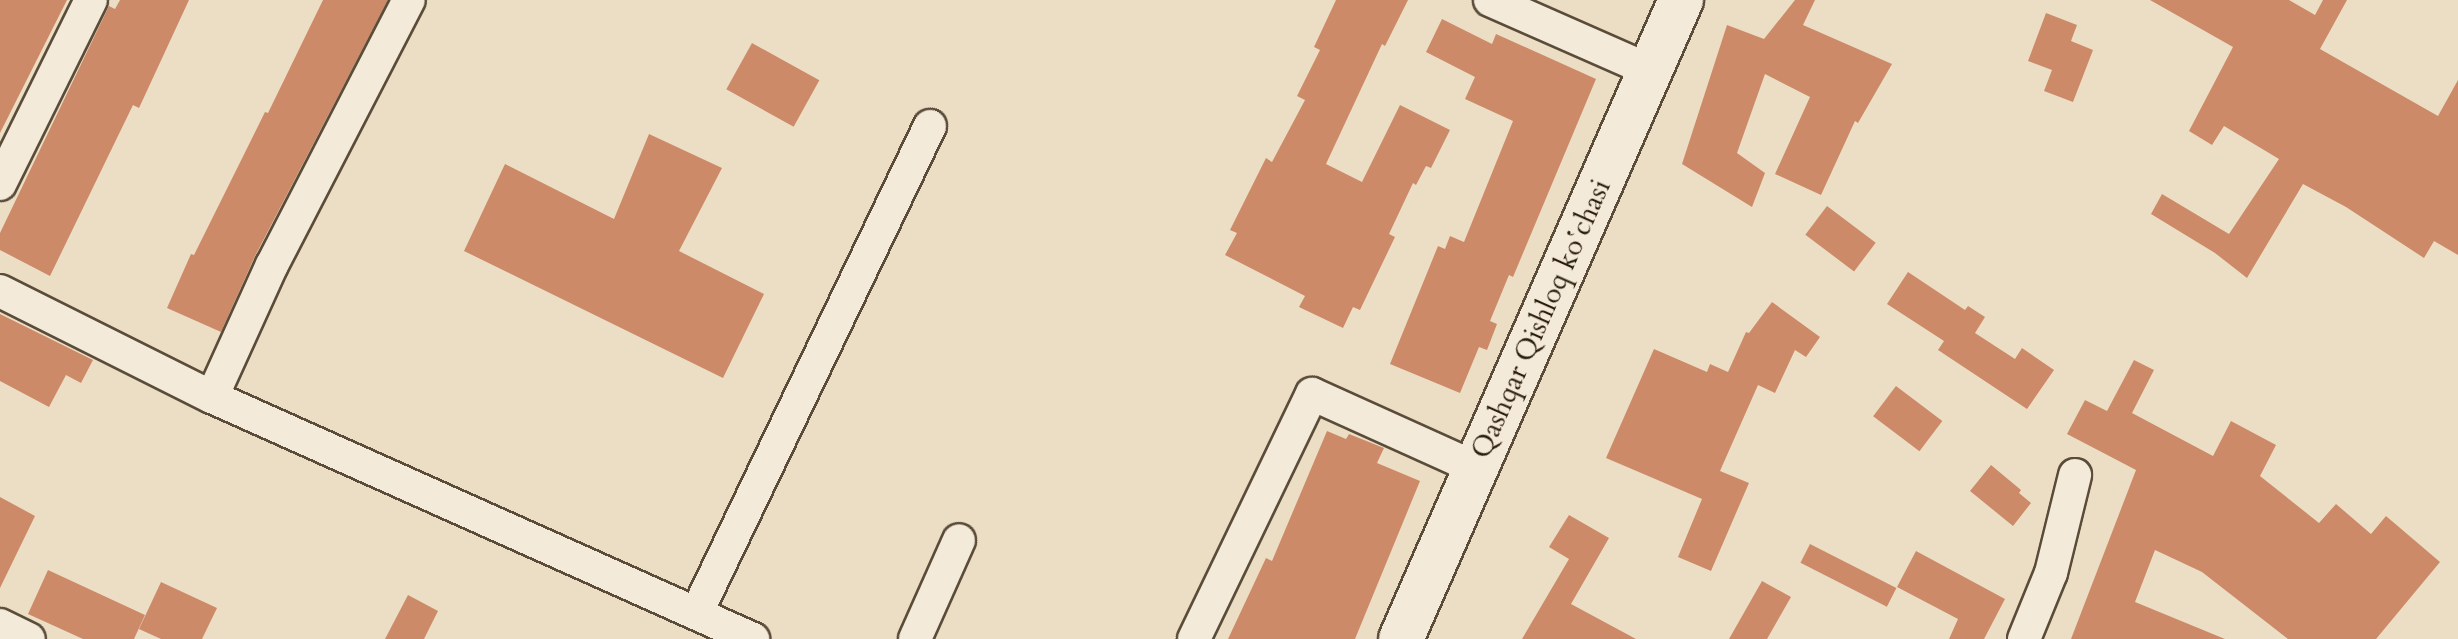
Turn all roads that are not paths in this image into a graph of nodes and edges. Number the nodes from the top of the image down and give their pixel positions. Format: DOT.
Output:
graph roads {
  1 [pos="91,0"];
  2 [pos="409,0"];
  3 [pos="1490,0"];
  4 [pos="1681,0"];
  5 [pos="1651,71"];
  6 [pos="930,126"];
  7 [pos="0,184"];
  8 [pos="0,291"];
  9 [pos="212,397"];
  10 [pos="1476,468"];
  11 [pos="2075,475"];
  12 [pos="959,540"];
  13 [pos="697,612"];
  14 [pos="0,625"];
  15 [pos="29,639"];
  16 [pos="753,639"];
  17 [pos="915,639"];
  18 [pos="1194,639"];
  19 [pos="1401,639"];
  20 [pos="2024,639"];
  1 -- 7 [label="street"];
  2 -- 9 [label="street"];
  3 -- 5 [label="street"];
  4 -- 5 [label="main road, Qashqar Qishloq koʻchasi"];
  5 -- 10 [label="main road, Qashqar Qishloq koʻchasi"];
  6 -- 13 [label="street"];
  8 -- 9 [label="street"];
  9 -- 13 [label="street"];
  10 -- 18 [label="street"];
  10 -- 19 [label="main road, Qashqar Qishloq koʻchasi"];
  11 -- 20 [label="street"];
  12 -- 17 [label="street"];
  13 -- 16 [label="street"];
  14 -- 15 [label="street"];
}
